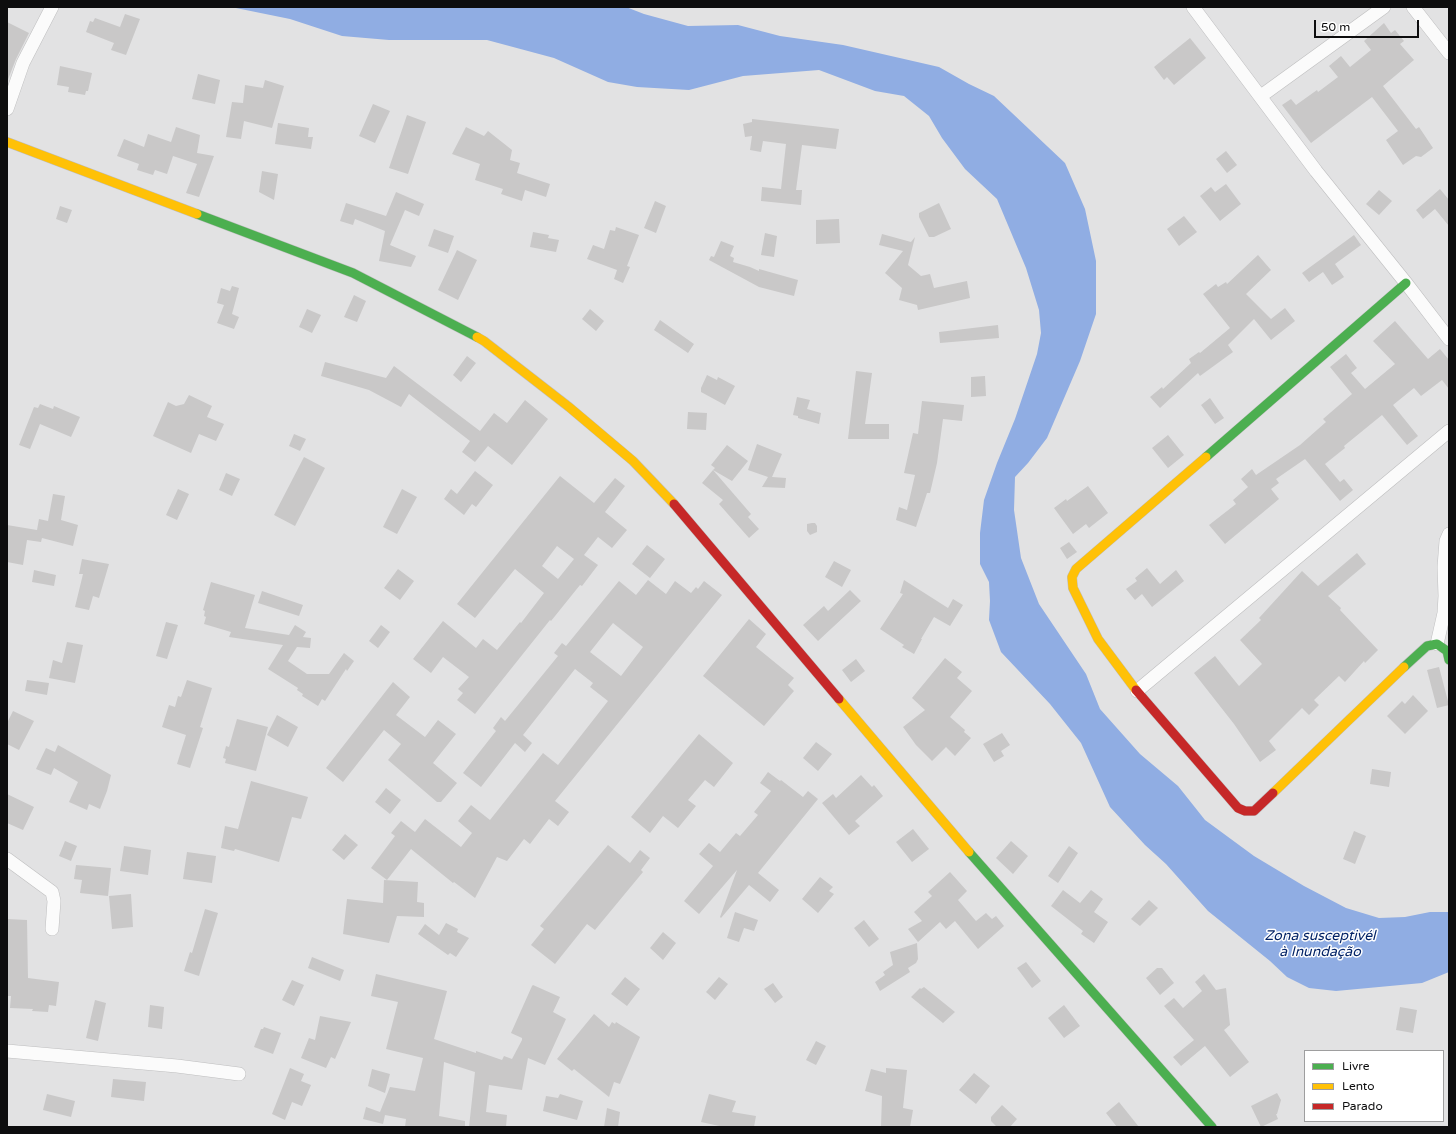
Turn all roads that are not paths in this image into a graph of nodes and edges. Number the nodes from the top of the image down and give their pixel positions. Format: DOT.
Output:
graph roads {
  1 [pos="52,7"];
  2 [pos="1193,7"];
  3 [pos="1384,7"];
  4 [pos="1413,7"];
  5 [pos="1449,53"];
  6 [pos="1260,96"];
  7 [pos="7,109"];
  8 [pos="7,142"];
  9 [pos="1406,283"];
  10 [pos="1449,339"];
  11 [pos="1449,431"];
  12 [pos="1449,534"];
  13 [pos="1437,644"];
  14 [pos="1449,660"];
  15 [pos="1137,691"];
  16 [pos="7,859"];
  17 [pos="52,929"];
  18 [pos="7,1051"];
  19 [pos="239,1074"];
  20 [pos="1212,1127"];
  1 -- 7 [label="street"];
  2 -- 6 [label="street"];
  3 -- 6 [label="street"];
  4 -- 5 [label="street"];
  6 -- 9 [label="street"];
  8 -- 20 [label="main road"];
  9 -- 10 [label="street"];
  9 -- 15 [label="main road"];
  11 -- 15 [label="street"];
  12 -- 13 [label="street"];
  13 -- 14 [label="main road"];
  13 -- 15 [label="main road"];
  16 -- 17 [label="street"];
  18 -- 19 [label="street"];
}
